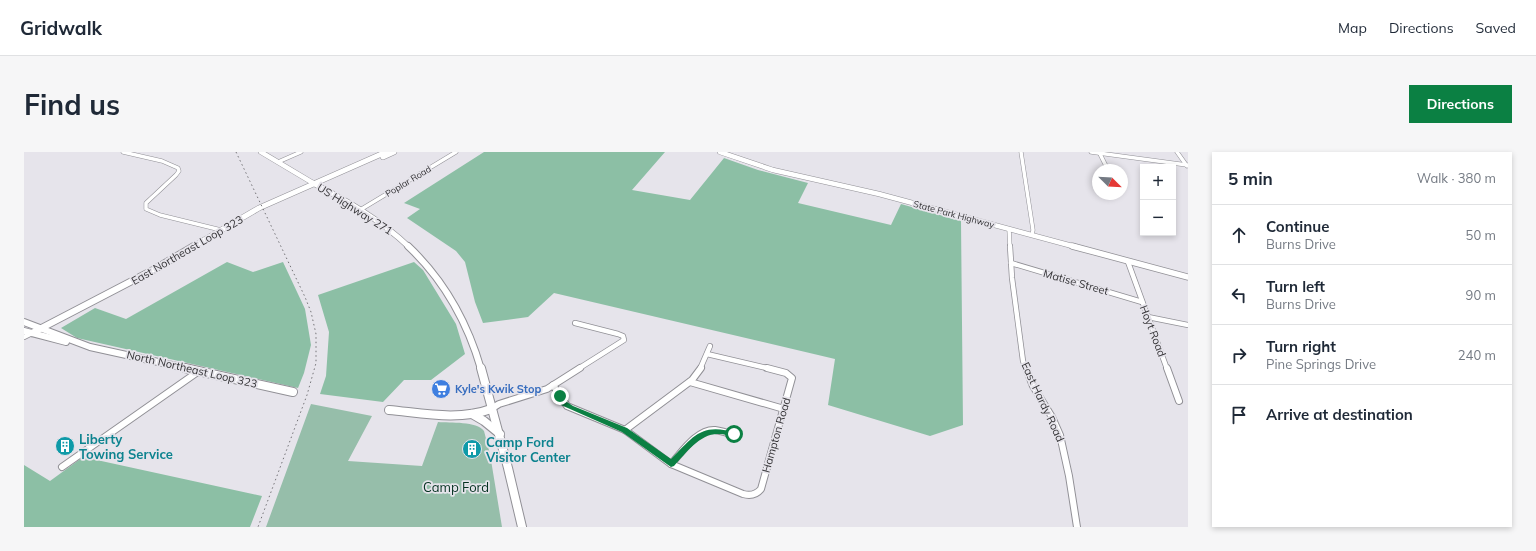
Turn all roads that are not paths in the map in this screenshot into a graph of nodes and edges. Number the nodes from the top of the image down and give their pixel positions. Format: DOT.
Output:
graph roads {
  1 [pos="123,152"];
  2 [pos="261,152"];
  3 [pos="301,152"];
  4 [pos="456,152"];
  5 [pos="720,152"];
  6 [pos="1021,152"];
  7 [pos="1091,152"];
  8 [pos="1178,152"];
  9 [pos="389,153"];
  10 [pos="1099,153"];
  11 [pos="278,162"];
  12 [pos="1105,164"];
  13 [pos="1187,166"];
  14 [pos="315,183"];
  15 [pos="360,210"];
  16 [pos="1009,229"];
  17 [pos="221,230"];
  18 [pos="1032,235"];
  19 [pos="1128,262"];
  20 [pos="1011,263"];
  21 [pos="1188,277"];
  22 [pos="1142,302"];
  23 [pos="1148,317"];
  24 [pos="24,322"];
  25 [pos="575,323"];
  26 [pos="1188,325"];
  27 [pos="45,329"];
  28 [pos="24,331"];
  29 [pos="32,333"];
  30 [pos="24,337"];
  31 [pos="90,346"];
  32 [pos="710,346"];
  33 [pos="707,354"];
  34 [pos="199,371"];
  35 [pos="690,382"];
  36 [pos="553,385"];
  37 [pos="293,392"];
  38 [pos="489,399"];
  39 [pos="1179,401"];
  40 [pos="784,408"];
  41 [pos="491,409"];
  42 [pos="389,410"];
  43 [pos="472,414"];
  44 [pos="625,430"];
  45 [pos="500,434"];
  46 [pos="734,434"];
  47 [pos="671,464"];
  48 [pos="62,468"];
  49 [pos="522,527"];
  50 [pos="1077,527"];
  1 -- 17 [label="street"];
  2 -- 11 [label="main road, US Highway 271"];
  3 -- 11 [label="street"];
  4 -- 15 [label="street, Poplar Road"];
  5 -- 16 [label="main road, State Park Highway"];
  6 -- 18 [label="street"];
  7 -- 10 [label="street"];
  8 -- 13 [label="street"];
  9 -- 14 [label="highway, East Northeast Loop 323"];
  10 -- 12 [label="street"];
  10 -- 13 [label="street"];
  11 -- 14 [label="main road, US Highway 271"];
  14 -- 15 [label="highway, US Highway 271"];
  14 -- 17 [label="highway, East Northeast Loop 323"];
  15 -- 38 [label="highway, US Highway 271"];
  16 -- 18 [label="main road, State Park Highway"];
  16 -- 20 [label="street, East Hardy Road"];
  17 -- 27 [label="highway, East Northeast Loop 323"];
  18 -- 19 [label="main road, State Park Highway"];
  19 -- 21 [label="main road, State Park Highway"];
  19 -- 22 [label="street, Hoyt Road"];
  20 -- 22 [label="street, Matise Street"];
  20 -- 50 [label="street, East Hardy Road"];
  22 -- 23 [label="street, Hoyt Road"];
  23 -- 26 [label="street"];
  23 -- 39 [label="street, Hoyt Road"];
  24 -- 27 [label="highway, North Northeast Loop 323"];
  25 -- 36 [label="street"];
  27 -- 29 [label="highway, East Northeast Loop 323"];
  27 -- 31 [label="highway, North Northeast Loop 323"];
  28 -- 29 [label="highway, North Northeast Loop 323"];
  29 -- 30 [label="street"];
  29 -- 31 [label="highway, North Northeast Loop 323"];
  31 -- 34 [label="highway, North Northeast Loop 323"];
  32 -- 33 [label="street"];
  33 -- 35 [label="street"];
  33 -- 40 [label="street, Hampton Road"];
  34 -- 37 [label="highway, North Northeast Loop 323"];
  34 -- 48 [label="street"];
  35 -- 40 [label="street"];
  35 -- 44 [label="street"];
  36 -- 41 [label="street"];
  36 -- 44 [label="street"];
  38 -- 41 [label="highway, US Highway 271"];
  38 -- 43 [label="highway"];
  40 -- 47 [label="street, Hampton Road"];
  41 -- 43 [label="highway"];
  41 -- 45 [label="highway, US Highway 271"];
  42 -- 43 [label="highway"];
  43 -- 45 [label="highway"];
  44 -- 47 [label="street"];
  45 -- 49 [label="highway, US Highway 271"];
  46 -- 47 [label="street"];
}
